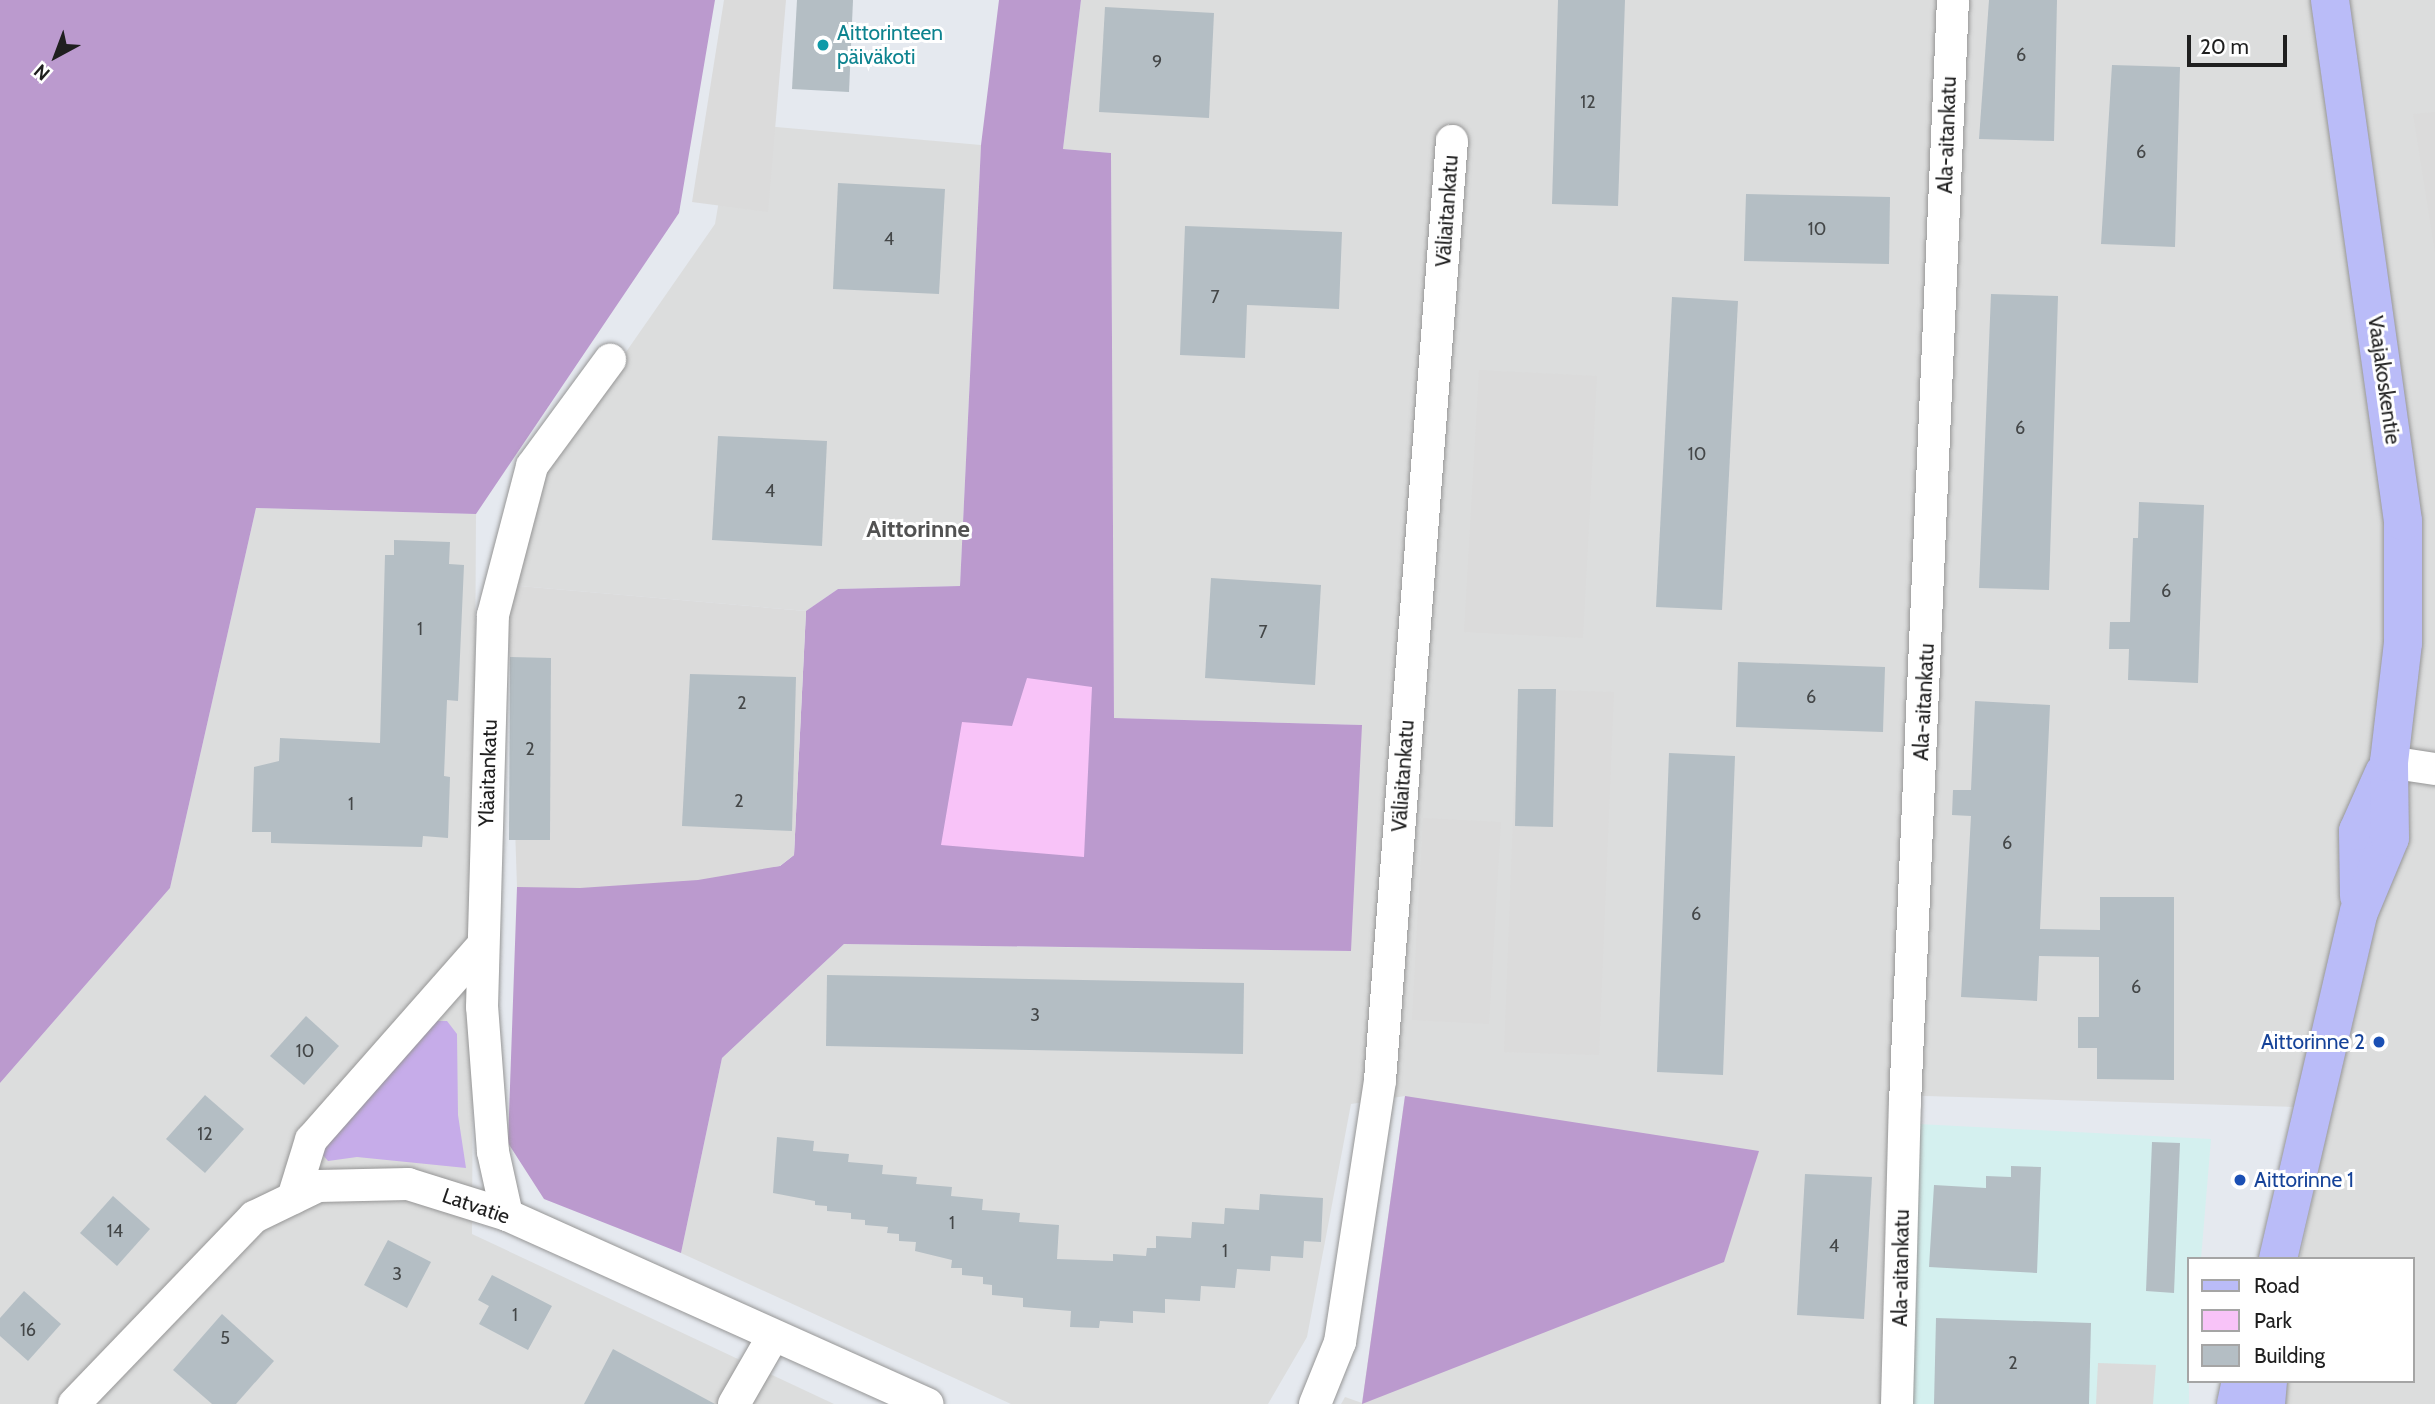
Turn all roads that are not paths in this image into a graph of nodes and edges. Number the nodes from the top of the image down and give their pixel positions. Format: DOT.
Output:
graph roads {
  1 [pos="1952,0"];
  2 [pos="2330,0"];
  3 [pos="1452,141"];
  4 [pos="610,360"];
  5 [pos="2389,762"];
  6 [pos="2435,769"];
  7 [pos="484,945"];
  8 [pos="293,1198"];
  9 [pos="507,1215"];
  10 [pos="2278,1257"];
  11 [pos="772,1338"];
  12 [pos="2241,1383"];
  13 [pos="2268,1383"];
  14 [pos="74,1404"];
  15 [pos="734,1404"];
  16 [pos="927,1404"];
  17 [pos="1315,1404"];
  18 [pos="1897,1404"];
  19 [pos="2236,1404"];
  20 [pos="2266,1404"];
  1 -- 18 [label="street, Ala-aitankatu"];
  2 -- 5 [label="main road, Vaajakoskentie"];
  3 -- 17 [label="street, Väliaitankatu"];
  4 -- 7 [label="street, Yläaitankatu"];
  5 -- 6 [label="street"];
  5 -- 10 [label="main road, Vaajakoskentie"];
  7 -- 8 [label="street"];
  7 -- 9 [label="street, Yläaitankatu"];
  8 -- 9 [label="street, Latvatie"];
  8 -- 14 [label="street, Latvatie"];
  9 -- 11 [label="street, Latvatie"];
  11 -- 15 [label="street"];
  11 -- 16 [label="street, Latvatie"];
  12 -- 19 [label="main road"];
  13 -- 20 [label="main road"];
}
